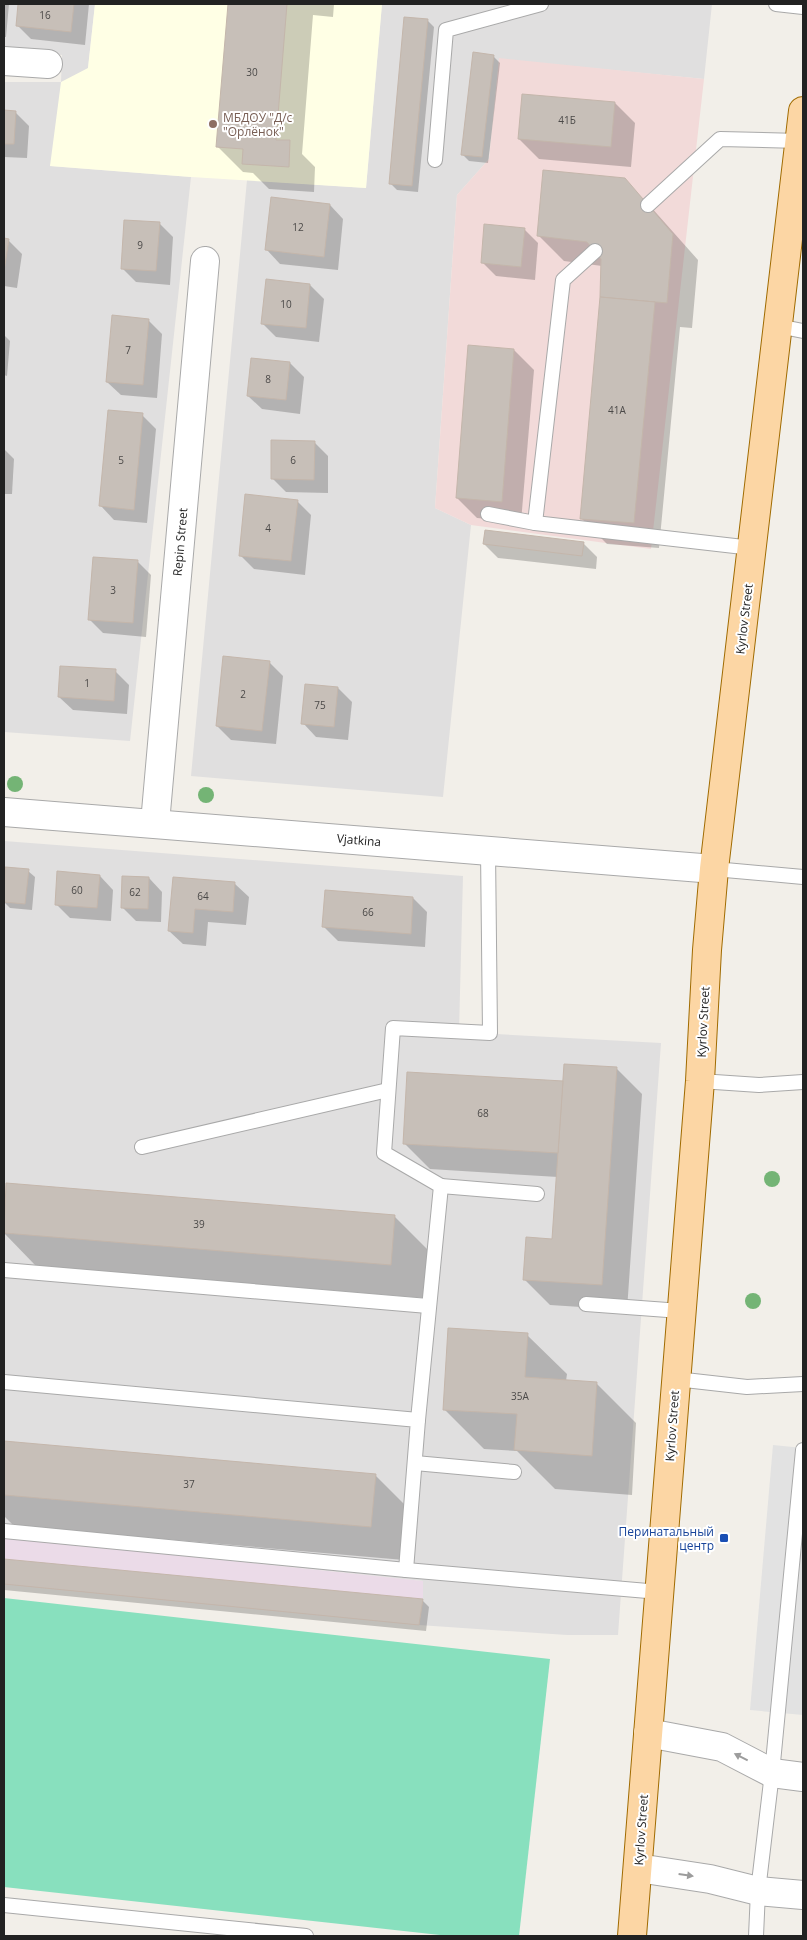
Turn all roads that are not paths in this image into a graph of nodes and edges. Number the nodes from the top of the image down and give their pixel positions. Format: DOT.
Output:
graph roads {
  1 [pos="541,4"];
  2 [pos="776,4"];
  3 [pos="803,7"];
  4 [pos="4,60"];
  5 [pos="48,64"];
  6 [pos="803,111"];
  7 [pos="800,141"];
  8 [pos="435,160"];
  9 [pos="648,205"];
  10 [pos="595,251"];
  11 [pos="205,261"];
  12 [pos="791,328"];
  13 [pos="488,514"];
  14 [pos="535,523"];
  15 [pos="752,548"];
  16 [pos="4,812"];
  17 [pos="154,823"];
  18 [pos="488,850"];
  19 [pos="714,869"];
  20 [pos="803,877"];
  21 [pos="700,1081"];
  22 [pos="803,1082"];
  23 [pos="388,1090"];
  24 [pos="142,1147"];
  25 [pos="441,1186"];
  26 [pos="537,1194"];
  27 [pos="4,1270"];
  28 [pos="586,1304"];
  29 [pos="428,1306"];
  30 [pos="681,1311"];
  31 [pos="676,1379"];
  32 [pos="4,1382"];
  33 [pos="803,1384"];
  34 [pos="418,1420"];
  35 [pos="803,1450"];
  36 [pos="415,1463"];
  37 [pos="514,1472"];
  38 [pos="4,1531"];
  39 [pos="406,1570"];
  40 [pos="659,1592"];
  41 [pos="648,1733"];
  42 [pos="772,1773"];
  43 [pos="803,1777"];
  44 [pos="638,1868"];
  45 [pos="758,1891"];
  46 [pos="803,1895"];
  47 [pos="4,1905"];
  48 [pos="306,1936"];
  49 [pos="632,1936"];
  50 [pos="756,1936"];
  1 -- 8 [label="lane"];
  2 -- 3 [label="lane"];
  4 -- 5 [label="street"];
  6 -- 7 [label="main road, Kyrlov Street"];
  7 -- 9 [label="lane"];
  7 -- 12 [label="main road, Kyrlov Street"];
  10 -- 14 [label="lane"];
  11 -- 17 [label="street, Repin Street"];
  12 -- 15 [label="main road, Kyrlov Street"];
  13 -- 14 [label="lane"];
  14 -- 15 [label="lane"];
  15 -- 19 [label="main road, Kyrlov Street"];
  16 -- 17 [label="street, Vjatkina"];
  17 -- 18 [label="street, Vjatkina"];
  18 -- 19 [label="street, Vjatkina"];
  18 -- 23 [label="lane"];
  19 -- 20 [label="lane"];
  19 -- 21 [label="main road, Kyrlov Street"];
  21 -- 22 [label="lane"];
  21 -- 30 [label="main road, Kyrlov Street"];
  23 -- 24 [label="lane"];
  23 -- 25 [label="lane"];
  25 -- 26 [label="lane"];
  25 -- 29 [label="lane"];
  27 -- 29 [label="lane"];
  28 -- 30 [label="lane"];
  29 -- 34 [label="lane"];
  30 -- 31 [label="main road, Kyrlov Street"];
  31 -- 33 [label="lane"];
  31 -- 40 [label="main road, Kyrlov Street"];
  32 -- 34 [label="lane"];
  34 -- 36 [label="lane"];
  35 -- 42 [label="lane"];
  36 -- 37 [label="lane"];
  36 -- 39 [label="lane"];
  38 -- 39 [label="lane"];
  39 -- 40 [label="lane"];
  40 -- 41 [label="main road, Kyrlov Street"];
  42 -- 41 [label="street, one-way"];
  41 -- 44 [label="main road, Kyrlov Street"];
  42 -- 43 [label="street"];
  42 -- 45 [label="lane"];
  44 -- 45 [label="street, one-way"];
  44 -- 49 [label="main road, Kyrlov Street"];
  45 -- 46 [label="street"];
  45 -- 50 [label="lane"];
  47 -- 48 [label="lane"];
}
